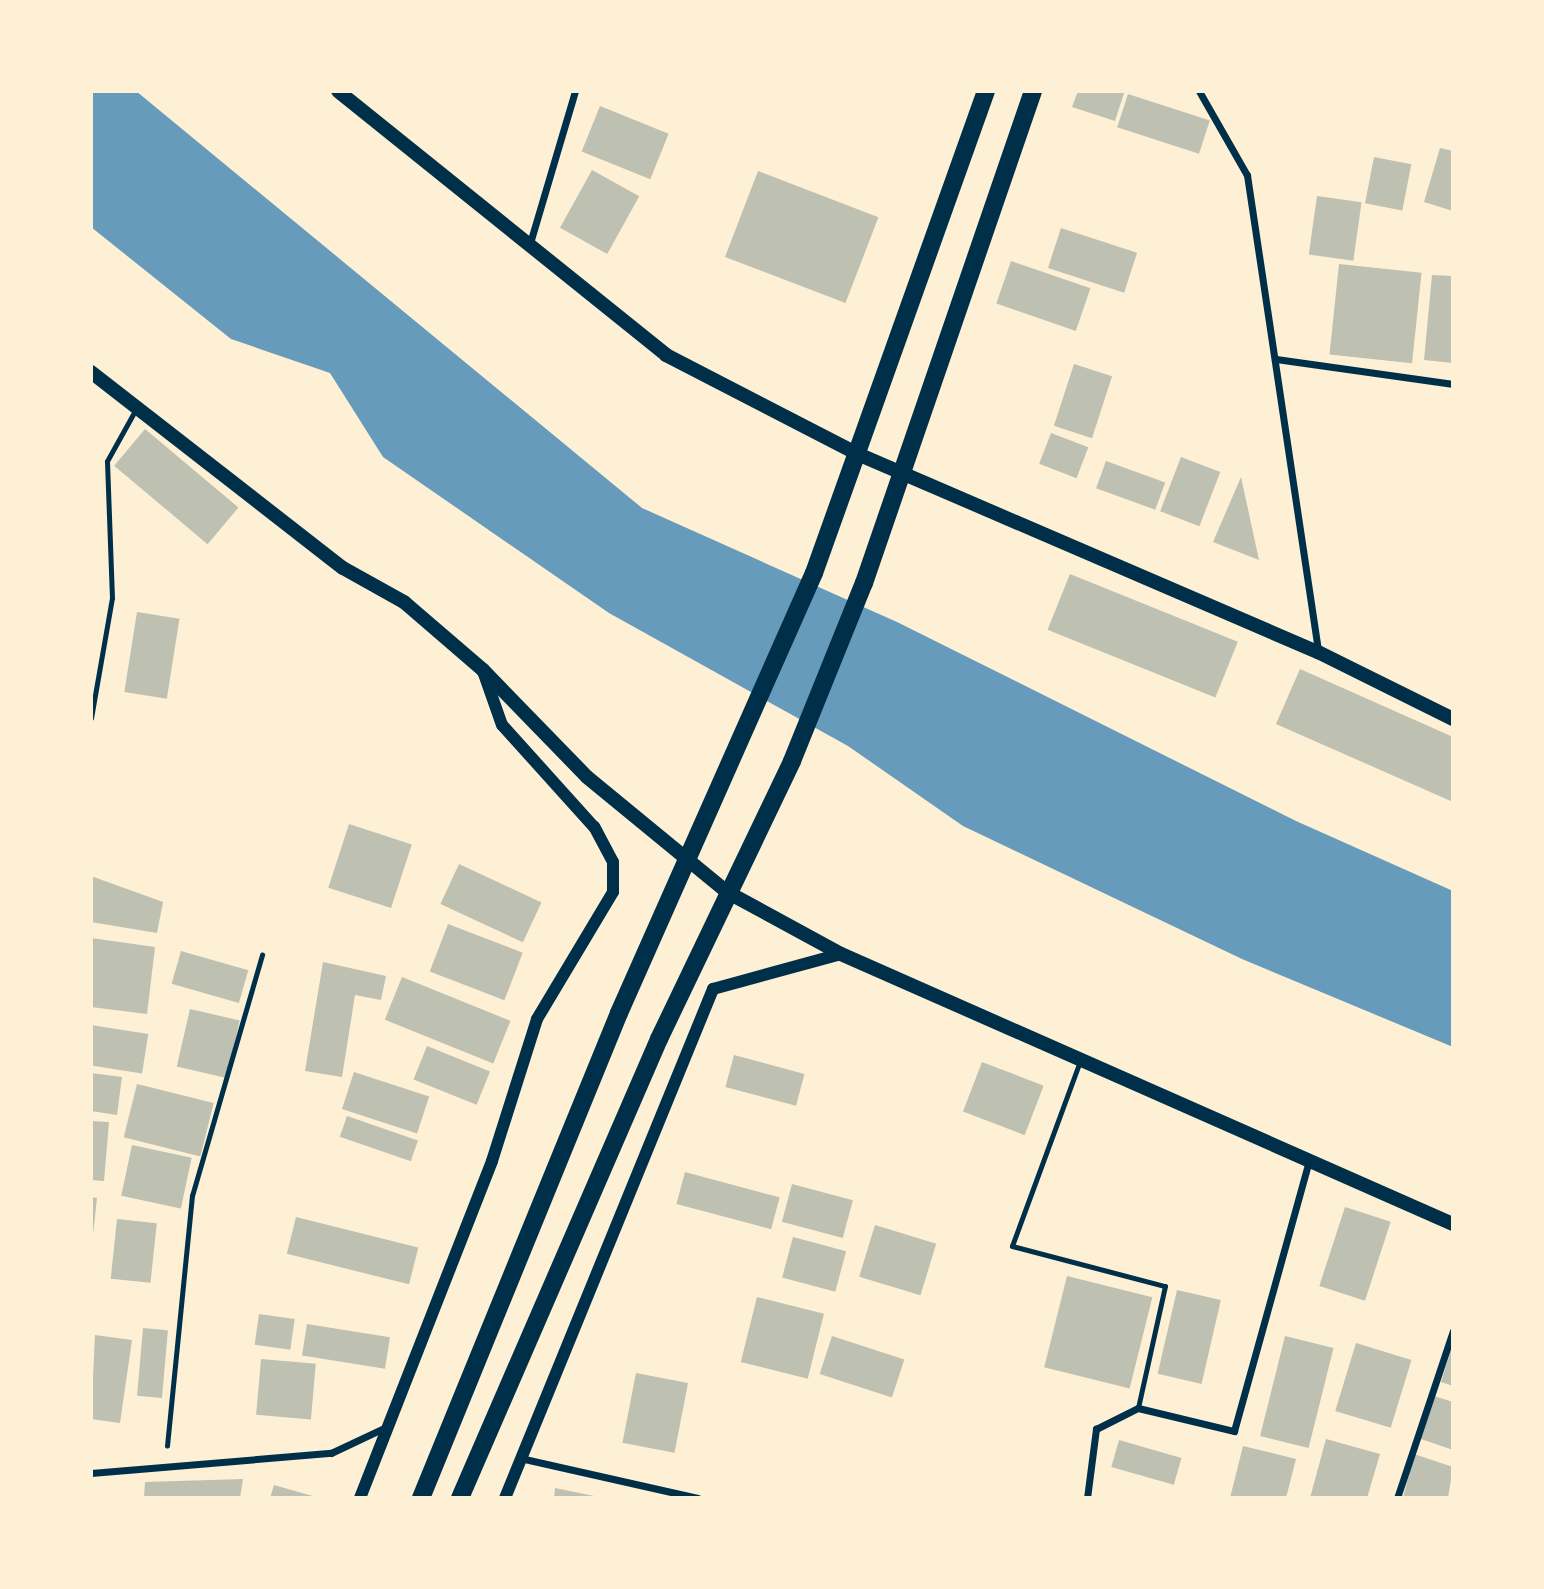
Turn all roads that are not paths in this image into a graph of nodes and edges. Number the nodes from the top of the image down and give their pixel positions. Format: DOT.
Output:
graph roads {
  1 [pos="338,91"];
  2 [pos="575,91"];
  3 [pos="986,91"];
  4 [pos="1034,91"];
  5 [pos="1199,91"];
  6 [pos="530,243"];
  7 [pos="1276,359"];
  8 [pos="91,372"];
  9 [pos="1453,384"];
  10 [pos="136,409"];
  11 [pos="860,455"];
  12 [pos="903,472"];
  13 [pos="1318,652"];
  14 [pos="483,670"];
  15 [pos="91,718"];
  16 [pos="1453,719"];
  17 [pos="685,860"];
  18 [pos="727,892"];
  19 [pos="841,954"];
  20 [pos="1081,1058"];
  21 [pos="1309,1160"];
  22 [pos="1453,1224"];
  23 [pos="1453,1331"];
  24 [pos="1138,1408"];
  25 [pos="388,1426"];
  26 [pos="519,1458"];
  27 [pos="91,1473"];
  28 [pos="360,1498"];
  29 [pos="421,1498"];
  30 [pos="460,1498"];
  31 [pos="505,1498"];
  32 [pos="698,1498"];
  33 [pos="1087,1498"];
  34 [pos="1397,1498"];
  1 -- 6 [label="main road"];
  2 -- 6 [label="street"];
  3 -- 11 [label="main road"];
  4 -- 12 [label="main road"];
  5 -- 7 [label="street"];
  6 -- 11 [label="main road"];
  7 -- 9 [label="street"];
  7 -- 13 [label="street"];
  8 -- 10 [label="main road"];
  10 -- 14 [label="main road"];
  10 -- 15 [label="lane"];
  11 -- 12 [label="main road"];
  11 -- 17 [label="main road"];
  12 -- 13 [label="main road"];
  12 -- 18 [label="main road"];
  13 -- 16 [label="main road"];
  14 -- 17 [label="main road"];
  14 -- 25 [label="street"];
  17 -- 18 [label="main road"];
  17 -- 29 [label="main road"];
  18 -- 19 [label="main road"];
  18 -- 30 [label="main road"];
  19 -- 20 [label="main road"];
  19 -- 26 [label="street"];
  20 -- 21 [label="main road"];
  20 -- 24 [label="lane"];
  21 -- 22 [label="main road"];
  21 -- 24 [label="street"];
  23 -- 34 [label="street"];
  24 -- 33 [label="street"];
  25 -- 27 [label="street"];
  25 -- 28 [label="street"];
  26 -- 31 [label="street"];
  26 -- 32 [label="street"];
}
